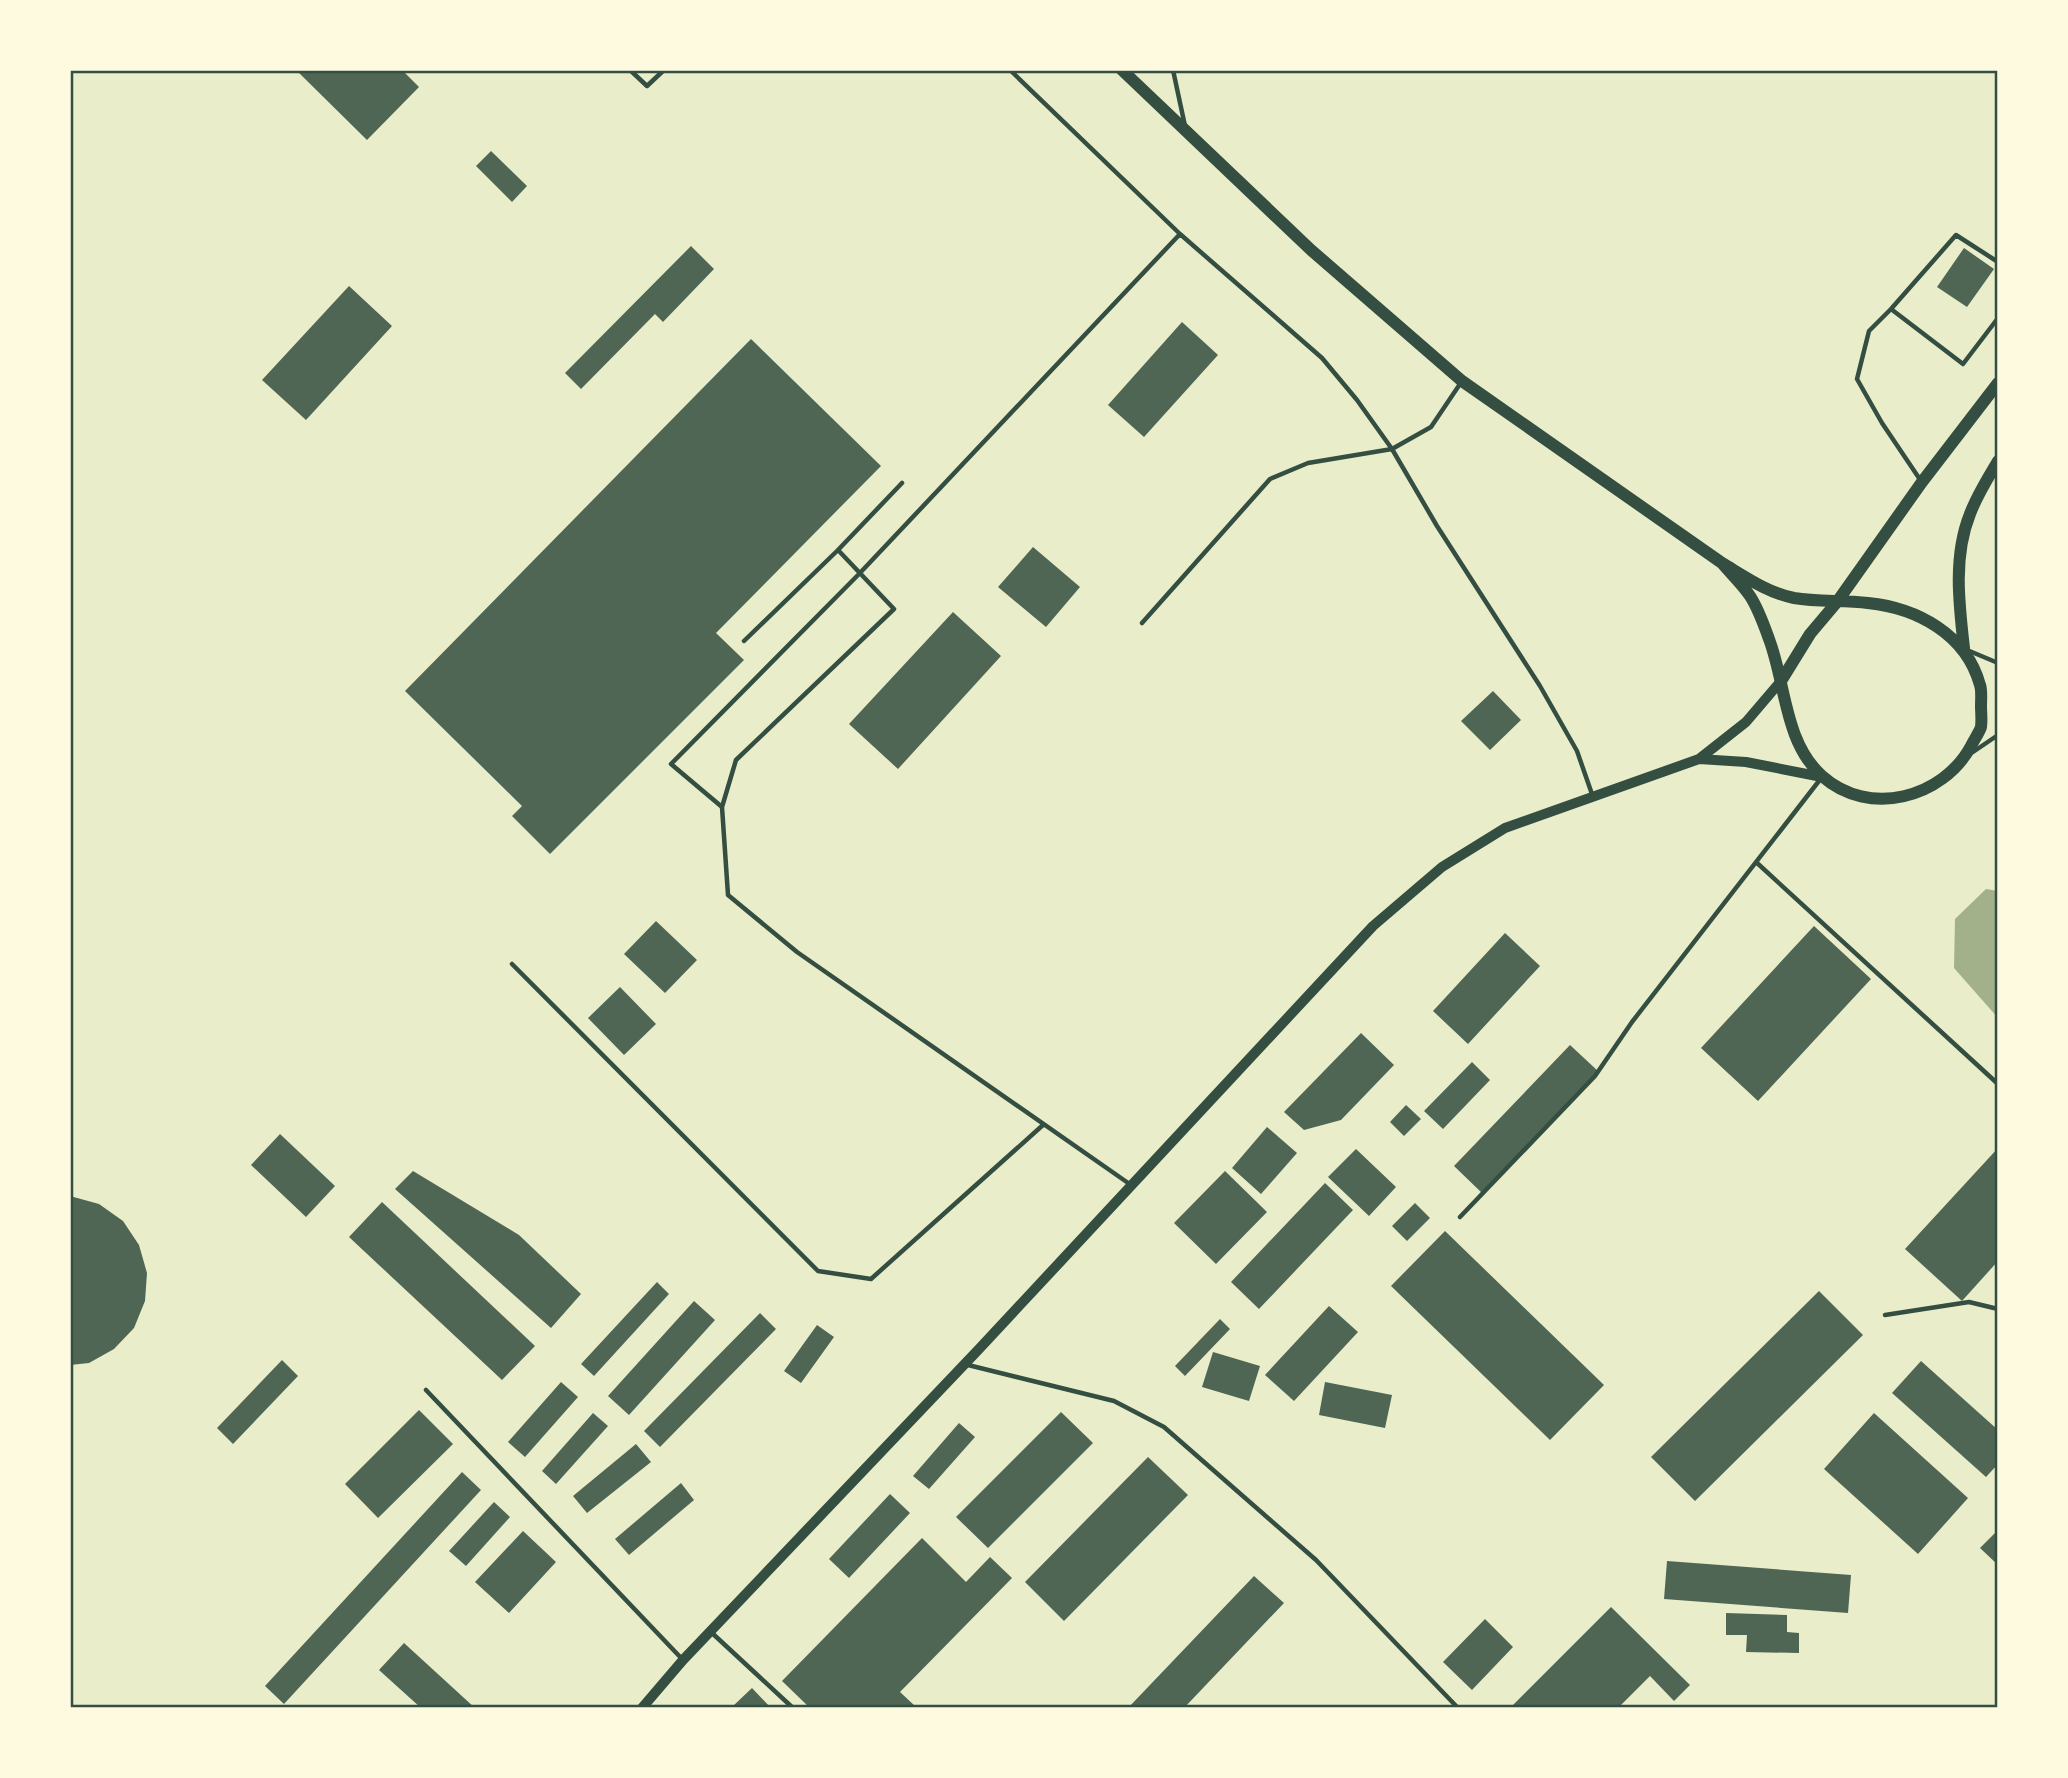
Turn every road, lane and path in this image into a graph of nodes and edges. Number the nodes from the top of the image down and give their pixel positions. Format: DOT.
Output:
graph roads {
  1 [pos="630,70"];
  2 [pos="664,70"];
  3 [pos="1010,70"];
  4 [pos="1122,70"];
  5 [pos="1173,70"];
  6 [pos="1186,130"];
  7 [pos="1180,234"];
  8 [pos="1998,262"];
  9 [pos="1891,309"];
  10 [pos="1998,318"];
  11 [pos="1462,381"];
  12 [pos="1998,383"];
  13 [pos="1392,450"];
  14 [pos="1998,461"];
  15 [pos="1922,482"];
  16 [pos="902,483"];
  17 [pos="838,550"];
  18 [pos="1722,563"];
  19 [pos="859,574"];
  20 [pos="1837,602"];
  21 [pos="1142,623"];
  22 [pos="744,641"];
  23 [pos="1964,648"];
  24 [pos="1998,663"];
  25 [pos="1781,681"];
  26 [pos="1998,735"];
  27 [pos="1964,758"];
  28 [pos="1699,759"];
  29 [pos="1822,777"];
  30 [pos="1594,798"];
  31 [pos="722,807"];
  32 [pos="1756,862"];
  33 [pos="512,964"];
  34 [pos="1998,1084"];
  35 [pos="1043,1125"];
  36 [pos="1131,1186"];
  37 [pos="1460,1217"];
  38 [pos="1998,1310"];
  39 [pos="1885,1315"];
  40 [pos="964,1364"];
  41 [pos="426,1390"];
  42 [pos="711,1632"];
  43 [pos="683,1660"];
  44 [pos="642,1708"];
  45 [pos="793,1708"];
  46 [pos="1458,1708"];
  1 -- 2 [label="lane"];
  3 -- 7 [label="lane"];
  4 -- 6 [label="main road"];
  5 -- 6 [label="lane"];
  6 -- 11 [label="main road"];
  7 -- 13 [label="lane"];
  7 -- 19 [label="lane"];
  8 -- 9 [label="lane"];
  9 -- 10 [label="lane"];
  9 -- 15 [label="lane"];
  11 -- 13 [label="lane"];
  11 -- 18 [label="main road"];
  12 -- 15 [label="main road"];
  13 -- 21 [label="lane"];
  13 -- 30 [label="lane"];
  14 -- 23 [label="main road"];
  15 -- 20 [label="main road"];
  16 -- 17 [label="lane"];
  17 -- 19 [label="lane"];
  17 -- 22 [label="lane"];
  18 -- 20 [label="main road"];
  18 -- 25 [label="main road"];
  19 -- 31 [label="lane"];
  19 -- 31 [label="lane"];
  20 -- 23 [label="main road"];
  20 -- 25 [label="main road"];
  23 -- 24 [label="lane"];
  23 -- 27 [label="main road"];
  25 -- 28 [label="street"];
  25 -- 29 [label="main road"];
  26 -- 27 [label="lane"];
  27 -- 29 [label="main road"];
  28 -- 29 [label="street"];
  28 -- 30 [label="street"];
  29 -- 32 [label="lane"];
  30 -- 36 [label="street"];
  31 -- 35 [label="lane"];
  32 -- 34 [label="lane"];
  32 -- 37 [label="lane"];
  33 -- 35 [label="lane"];
  35 -- 36 [label="lane"];
  36 -- 40 [label="street"];
  38 -- 39 [label="lane"];
  40 -- 42 [label="street"];
  40 -- 46 [label="lane"];
  41 -- 43 [label="lane"];
  42 -- 43 [label="street"];
  42 -- 45 [label="lane"];
  43 -- 44 [label="street"];
}
